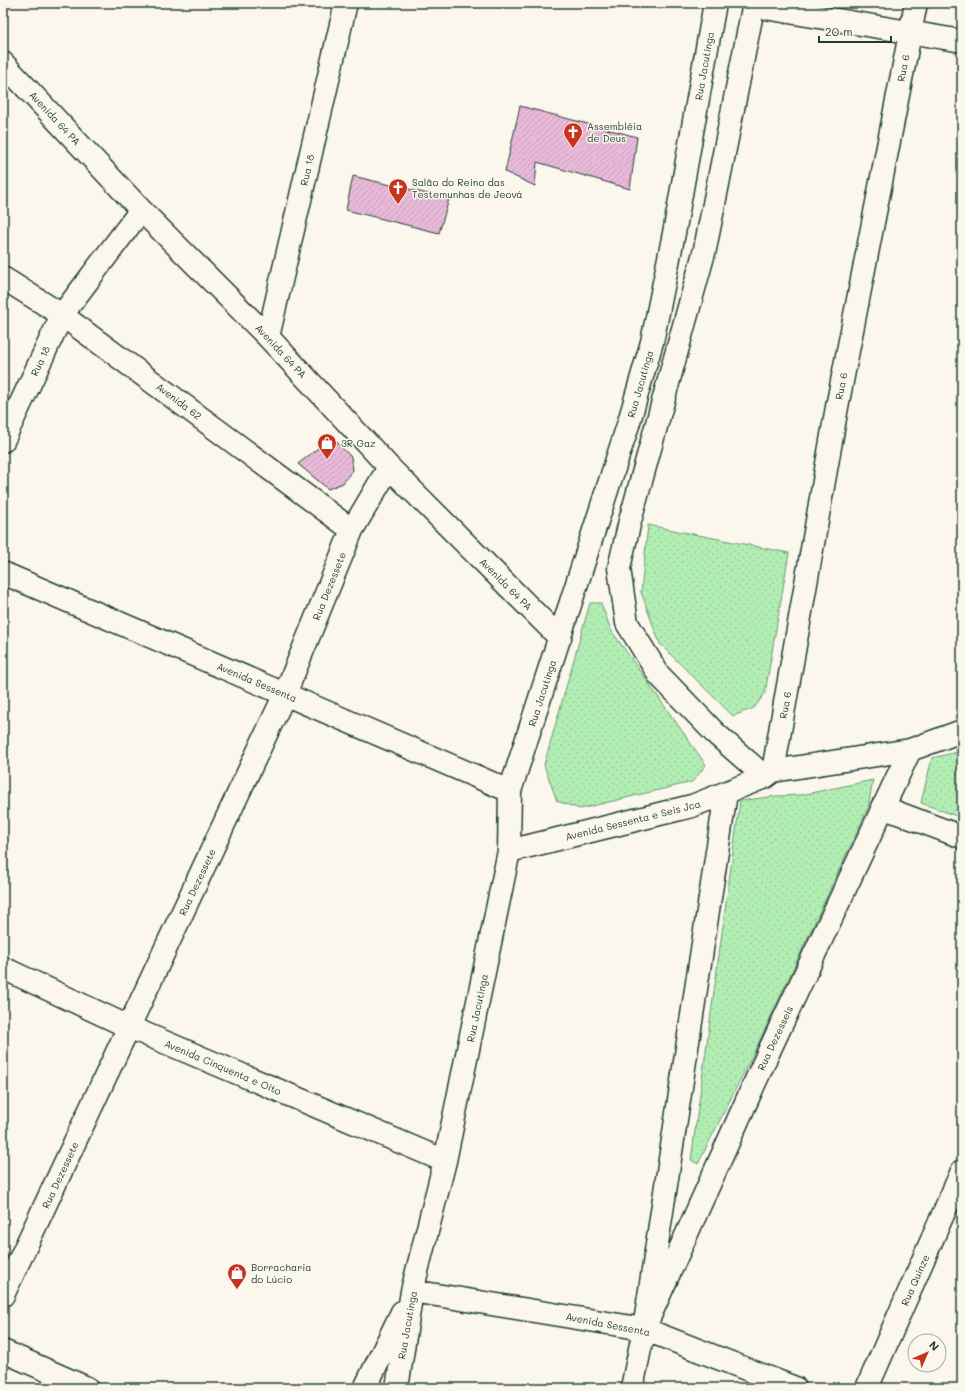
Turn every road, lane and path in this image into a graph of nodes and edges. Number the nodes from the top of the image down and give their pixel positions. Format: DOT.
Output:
graph roads {
  1 [pos="346,3"];
  2 [pos="715,3"];
  3 [pos="916,3"];
  4 [pos="754,5"];
  5 [pos="910,34"];
  6 [pos="962,42"];
  7 [pos="3,63"];
  8 [pos="141,210"];
  9 [pos="3,278"];
  10 [pos="62,315"];
  11 [pos="268,337"];
  12 [pos="3,441"];
  13 [pos="389,467"];
  14 [pos="352,530"];
  15 [pos="3,573"];
  16 [pos="560,638"];
  17 [pos="285,694"];
  18 [pos="962,731"];
  19 [pos="910,750"];
  20 [pos="769,774"];
  21 [pos="510,791"];
  22 [pos="726,792"];
  23 [pos="882,807"];
  24 [pos="962,837"];
  25 [pos="509,851"];
  26 [pos="3,968"];
  27 [pos="129,1027"];
  28 [pos="445,1161"];
  29 [pos="962,1171"];
  30 [pos="412,1291"];
  31 [pos="3,1296"];
  32 [pos="644,1329"];
  33 [pos="3,1351"];
  34 [pos="87,1388"];
  35 [pos="365,1388"];
  36 [pos="397,1388"];
  37 [pos="632,1388"];
  38 [pos="795,1388"];
  39 [pos="867,1388"];
  1 -- 11 [label="street, Rua 18"];
  2 -- 16 [label="street, Rua Jacutinga"];
  3 -- 5 [label="street, Rua 6"];
  4 -- 5 [label="street"];
  4 -- 20 [label="street"];
  5 -- 6 [label="street"];
  5 -- 20 [label="street, Rua 6"];
  7 -- 8 [label="street, Avenida 64 PA"];
  8 -- 10 [label="street, Rua 18"];
  8 -- 11 [label="street, Avenida 64 PA"];
  9 -- 10 [label="street, Avenida 62"];
  10 -- 12 [label="street, Rua 18"];
  10 -- 14 [label="street, Avenida 62"];
  11 -- 13 [label="street, Avenida 64 PA"];
  13 -- 14 [label="street, Rua Dezessete"];
  13 -- 16 [label="street, Avenida 64 PA"];
  14 -- 17 [label="street, Rua Dezessete"];
  15 -- 17 [label="street, Avenida Sessenta"];
  16 -- 21 [label="street, Rua Jacutinga"];
  17 -- 21 [label="street, Avenida Sessenta"];
  17 -- 27 [label="street, Rua Dezessete"];
  18 -- 19 [label="street, Avenida Sessenta e Seis Jca"];
  19 -- 20 [label="street, Avenida Sessenta e Seis Jca"];
  19 -- 23 [label="street, Rua Dezesseis"];
  20 -- 22 [label="street, Avenida Sessenta e Seis Jca"];
  21 -- 25 [label="street, Rua Jacutinga"];
  22 -- 25 [label="street, Avenida Sessenta e Seis Jca"];
  22 -- 32 [label="street, Rua Dezesseis"];
  23 -- 24 [label="street"];
  23 -- 32 [label="street, Rua Dezesseis"];
  25 -- 28 [label="street, Rua Jacutinga"];
  26 -- 27 [label="street, Avenida Cinquenta e Oito"];
  27 -- 28 [label="street, Avenida Cinquenta e Oito"];
  27 -- 31 [label="street, Rua Dezessete"];
  28 -- 30 [label="street, Rua Jacutinga"];
  29 -- 39 [label="street, Rua Quinze"];
  30 -- 32 [label="street, Avenida Sessenta"];
  30 -- 35 [label="street"];
  30 -- 36 [label="street, Rua Jacutinga"];
  32 -- 37 [label="street, Rua Dezesseis"];
  32 -- 38 [label="street, Avenida Sessenta"];
  33 -- 34 [label="street"];
}
